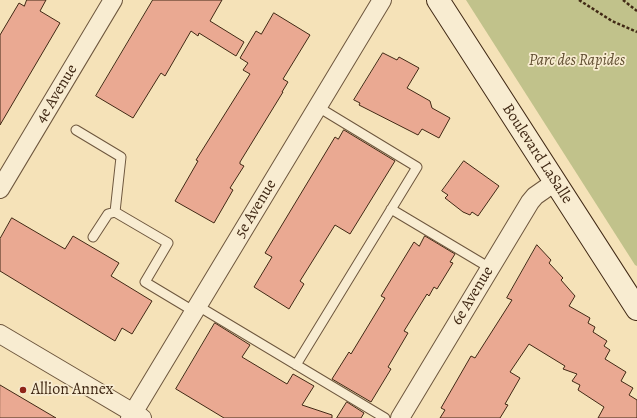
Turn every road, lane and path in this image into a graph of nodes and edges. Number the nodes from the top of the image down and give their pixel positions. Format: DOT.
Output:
graph roads {
  1 [pos="113,0"];
  2 [pos="382,0"];
  3 [pos="438,0"];
  4 [pos="579,0"];
  5 [pos="623,0"];
  6 [pos="637,11"];
  7 [pos="637,32"];
  8 [pos="318,107"];
  9 [pos="76,130"];
  10 [pos="555,182"];
  11 [pos="0,188"];
  12 [pos="391,209"];
  13 [pos="115,212"];
  14 [pos="93,237"];
  15 [pos="490,268"];
  16 [pos="196,309"];
  17 [pos="637,309"];
  18 [pos="0,334"];
  19 [pos="296,365"];
  20 [pos="135,416"];
  21 [pos="385,418"];
  22 [pos="400,418"];
  1 -- 11 [label="street, 4e Avenue"];
  2 -- 8 [label="street, 5e Avenue"];
  3 -- 10 [label="main road, Boulevard LaSalle"];
  4 -- 7 [label="path"];
  5 -- 6 [label="path"];
  8 -- 12 [label="lane"];
  8 -- 16 [label="street, 5e Avenue"];
  9 -- 13 [label="lane"];
  10 -- 15 [label="street, 6e Avenue"];
  10 -- 17 [label="main road, Boulevard LaSalle"];
  12 -- 15 [label="lane"];
  12 -- 19 [label="lane"];
  13 -- 14 [label="lane"];
  13 -- 16 [label="lane"];
  15 -- 22 [label="street, 6e Avenue"];
  16 -- 19 [label="lane"];
  16 -- 20 [label="street, 5e Avenue"];
  18 -- 20 [label="street"];
  19 -- 21 [label="lane"];
}
